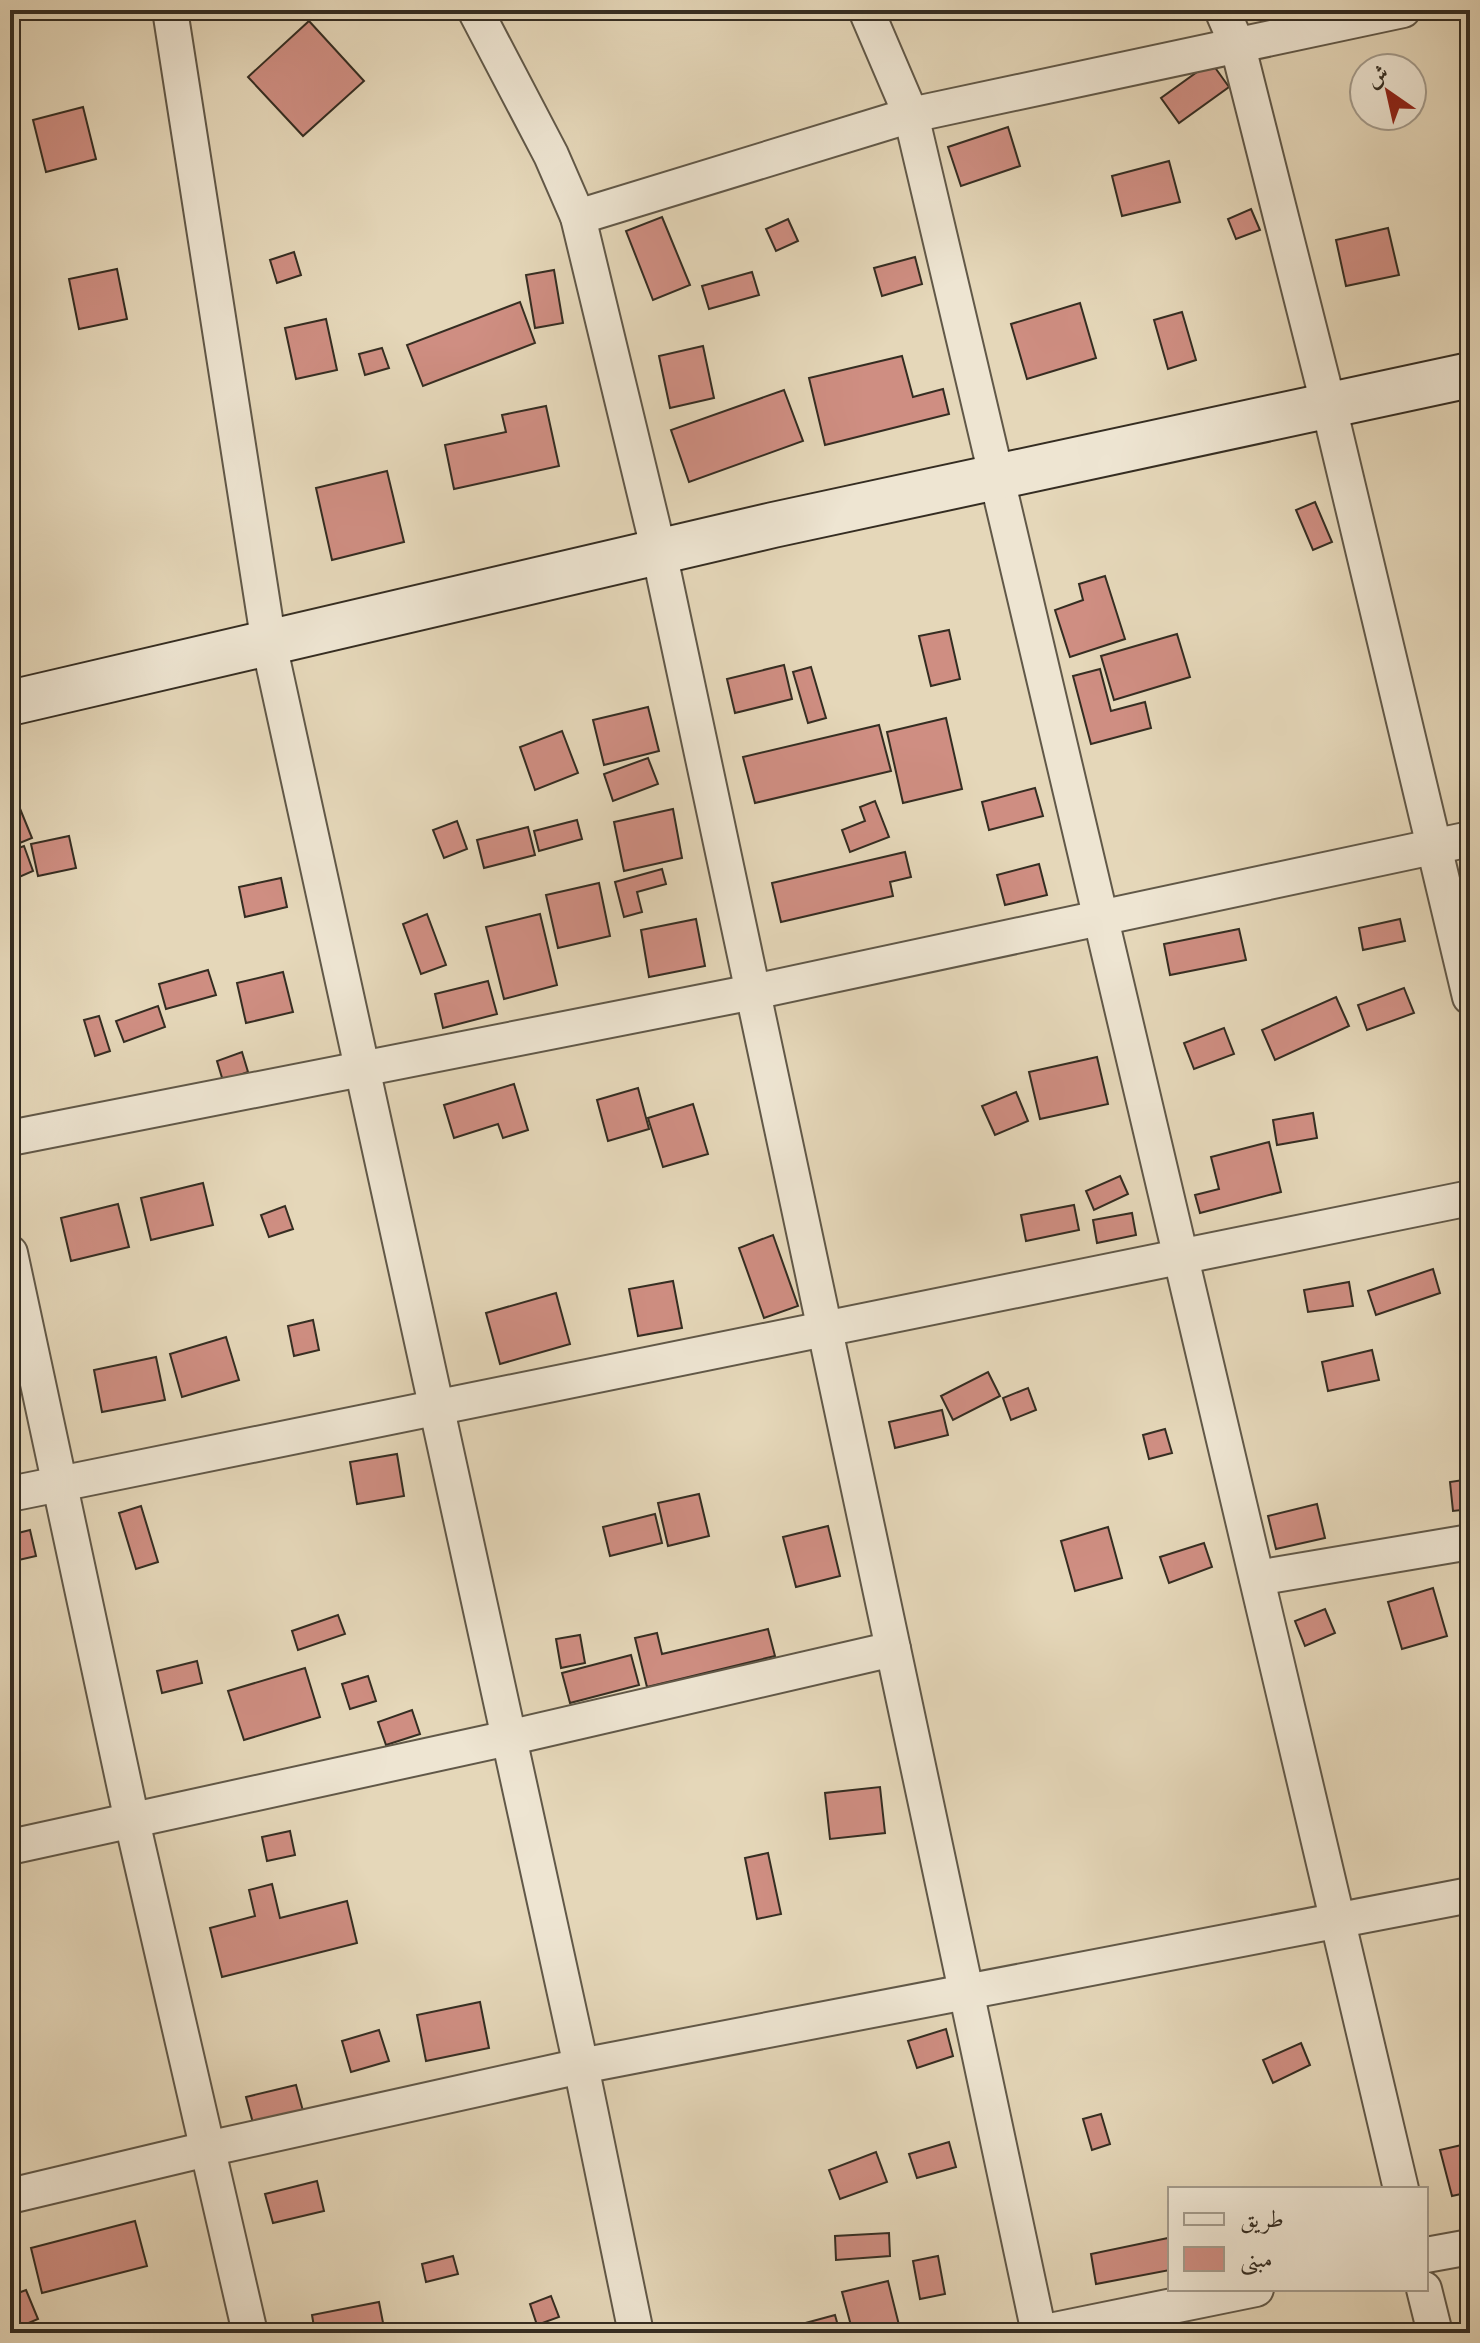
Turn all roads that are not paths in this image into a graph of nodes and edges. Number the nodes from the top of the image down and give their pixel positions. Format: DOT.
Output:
graph roads {
  1 [pos="170,10"];
  2 [pos="475,10"];
  3 [pos="866,10"];
  4 [pos="1222,10"];
  5 [pos="1403,10"];
  6 [pos="1238,47"];
  7 [pos="911,115"];
  8 [pos="578,217"];
  9 [pos="1470,375"];
  10 [pos="1329,407"];
  11 [pos="998,477"];
  12 [pos="659,552"];
  13 [pos="269,644"];
  14 [pos="10,703"];
  15 [pos="1470,839"];
  16 [pos="1435,847"];
  17 [pos="1101,917"];
  18 [pos="753,992"];
  19 [pos="1470,997"];
  20 [pos="362,1069"];
  21 [pos="10,1138"];
  22 [pos="1470,1198"];
  23 [pos="10,1253"];
  24 [pos="1181,1257"];
  25 [pos="825,1329"];
  26 [pos="436,1408"];
  27 [pos="60,1484"];
  28 [pos="10,1494"];
  29 [pos="1470,1542"];
  30 [pos="1257,1578"];
  31 [pos="893,1649"];
  32 [pos="508,1738"];
  33 [pos="132,1821"];
  34 [pos="10,1847"];
  35 [pos="1470,1895"];
  36 [pos="1338,1921"];
  37 [pos="966,1993"];
  38 [pos="581,2066"];
  39 [pos="207,2149"];
  40 [pos="1401,2187"];
  41 [pos="10,2196"];
  42 [pos="1470,2247"];
  43 [pos="1428,2255"];
  44 [pos="1246,2291"];
  45 [pos="1424,2291"];
  46 [pos="250,2333"];
  47 [pos="636,2333"];
  48 [pos="1039,2333"];
  49 [pos="1435,2333"];
  1 -- 13 [label="street"];
  2 -- 8 [label="street"];
  3 -- 7 [label="street"];
  4 -- 6 [label="street"];
  5 -- 6 [label="street"];
  6 -- 7 [label="street"];
  6 -- 10 [label="street"];
  7 -- 8 [label="street"];
  7 -- 11 [label="street"];
  8 -- 12 [label="street"];
  9 -- 10 [label="main road"];
  10 -- 11 [label="main road"];
  10 -- 16 [label="street"];
  11 -- 12 [label="main road"];
  11 -- 17 [label="street"];
  12 -- 13 [label="main road"];
  12 -- 18 [label="street"];
  13 -- 14 [label="main road"];
  13 -- 20 [label="street"];
  15 -- 16 [label="street"];
  16 -- 17 [label="street"];
  16 -- 19 [label="street"];
  17 -- 18 [label="street"];
  17 -- 24 [label="street"];
  18 -- 20 [label="street"];
  18 -- 25 [label="street"];
  20 -- 21 [label="street"];
  20 -- 26 [label="street"];
  22 -- 24 [label="street"];
  23 -- 27 [label="street"];
  24 -- 25 [label="street"];
  24 -- 30 [label="street"];
  25 -- 26 [label="street"];
  25 -- 31 [label="street"];
  26 -- 27 [label="street"];
  26 -- 32 [label="street"];
  27 -- 28 [label="street"];
  27 -- 33 [label="street"];
  29 -- 30 [label="street"];
  30 -- 36 [label="street"];
  31 -- 32 [label="street"];
  31 -- 37 [label="street"];
  32 -- 33 [label="street"];
  32 -- 38 [label="street"];
  33 -- 34 [label="street"];
  33 -- 39 [label="street"];
  35 -- 36 [label="street"];
  36 -- 37 [label="street"];
  36 -- 40 [label="street"];
  37 -- 38 [label="street"];
  37 -- 48 [label="street"];
  38 -- 39 [label="street"];
  38 -- 47 [label="street"];
  39 -- 41 [label="street"];
  39 -- 46 [label="street"];
  42 -- 43 [label="street"];
  44 -- 48 [label="street"];
  45 -- 49 [label="street"];
}
